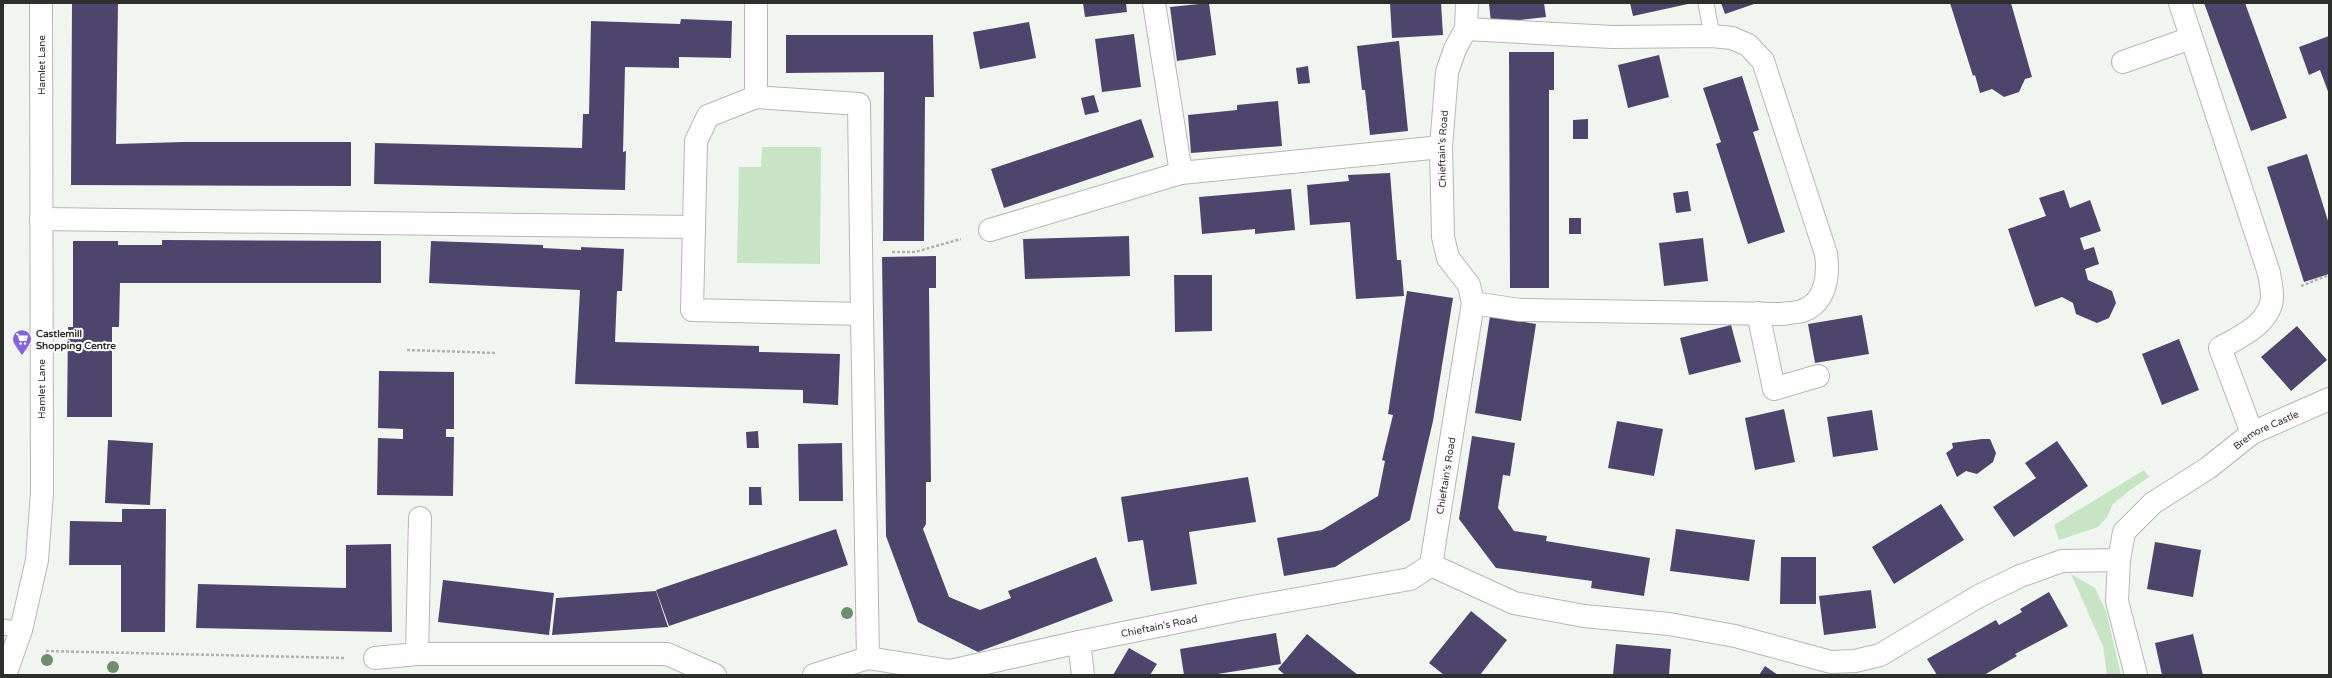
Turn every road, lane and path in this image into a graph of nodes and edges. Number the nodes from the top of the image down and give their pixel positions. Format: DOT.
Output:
graph roads {
  1 [pos="41,3"];
  2 [pos="756,3"];
  3 [pos="1154,3"];
  4 [pos="1466,3"];
  5 [pos="1706,3"];
  6 [pos="2180,3"];
  7 [pos="1466,29"];
  8 [pos="1712,36"];
  9 [pos="2191,38"];
  10 [pos="2123,62"];
  11 [pos="756,97"];
  12 [pos="1441,147"];
  13 [pos="1181,173"];
  14 [pos="41,219"];
  15 [pos="694,227"];
  16 [pos="990,230"];
  17 [pos="861,252"];
  18 [pos="1473,303"];
  19 [pos="1758,313"];
  20 [pos="862,314"];
  21 [pos="407,350"];
  22 [pos="496,353"];
  23 [pos="1818,376"];
  24 [pos="2329,399"];
  25 [pos="2252,433"];
  26 [pos="420,518"];
  27 [pos="2118,560"];
  28 [pos="1431,565"];
  29 [pos="12,635"];
  30 [pos="1079,642"];
  31 [pos="417,654"];
  32 [pos="375,658"];
  33 [pos="868,658"];
  34 [pos="1830,669"];
  35 [pos="5,675"];
  36 [pos="715,675"];
  37 [pos="814,675"];
  38 [pos="1083,675"];
  39 [pos="2136,675"];
  1 -- 14 [label="street, Hamlet Lane"];
  2 -- 11 [label="street"];
  3 -- 13 [label="street"];
  4 -- 7 [label="street, Chieftain's Road"];
  5 -- 8 [label="lane"];
  6 -- 9 [label="street"];
  7 -- 8 [label="street"];
  7 -- 12 [label="street, Chieftain's Road"];
  8 -- 19 [label="street"];
  9 -- 10 [label="street"];
  9 -- 25 [label="street"];
  11 -- 15 [label="street"];
  11 -- 17 [label="street"];
  12 -- 13 [label="street"];
  12 -- 18 [label="street, Chieftain's Road"];
  13 -- 16 [label="street"];
  14 -- 15 [label="street"];
  14 -- 29 [label="street, Hamlet Lane"];
  15 -- 20 [label="street"];
  16 -- 17 [label="path"];
  17 -- 20 [label="street"];
  18 -- 19 [label="street"];
  18 -- 28 [label="street, Chieftain's Road"];
  19 -- 23 [label="street"];
  20 -- 33 [label="street"];
  21 -- 22 [label="path"];
  24 -- 25 [label="street, Bremore Castle"];
  25 -- 27 [label="street, Bremore Castle"];
  26 -- 31 [label="street"];
  27 -- 34 [label="street"];
  27 -- 39 [label="street, Bremore Castle"];
  28 -- 30 [label="street, Chieftain's Road"];
  28 -- 34 [label="street"];
  29 -- 32 [label="path"];
  29 -- 35 [label="street, Hamlet Lane"];
  30 -- 33 [label="street, Chieftain's Road"];
  30 -- 38 [label="street"];
  31 -- 32 [label="street"];
  31 -- 36 [label="street"];
  33 -- 37 [label="street"];
}
